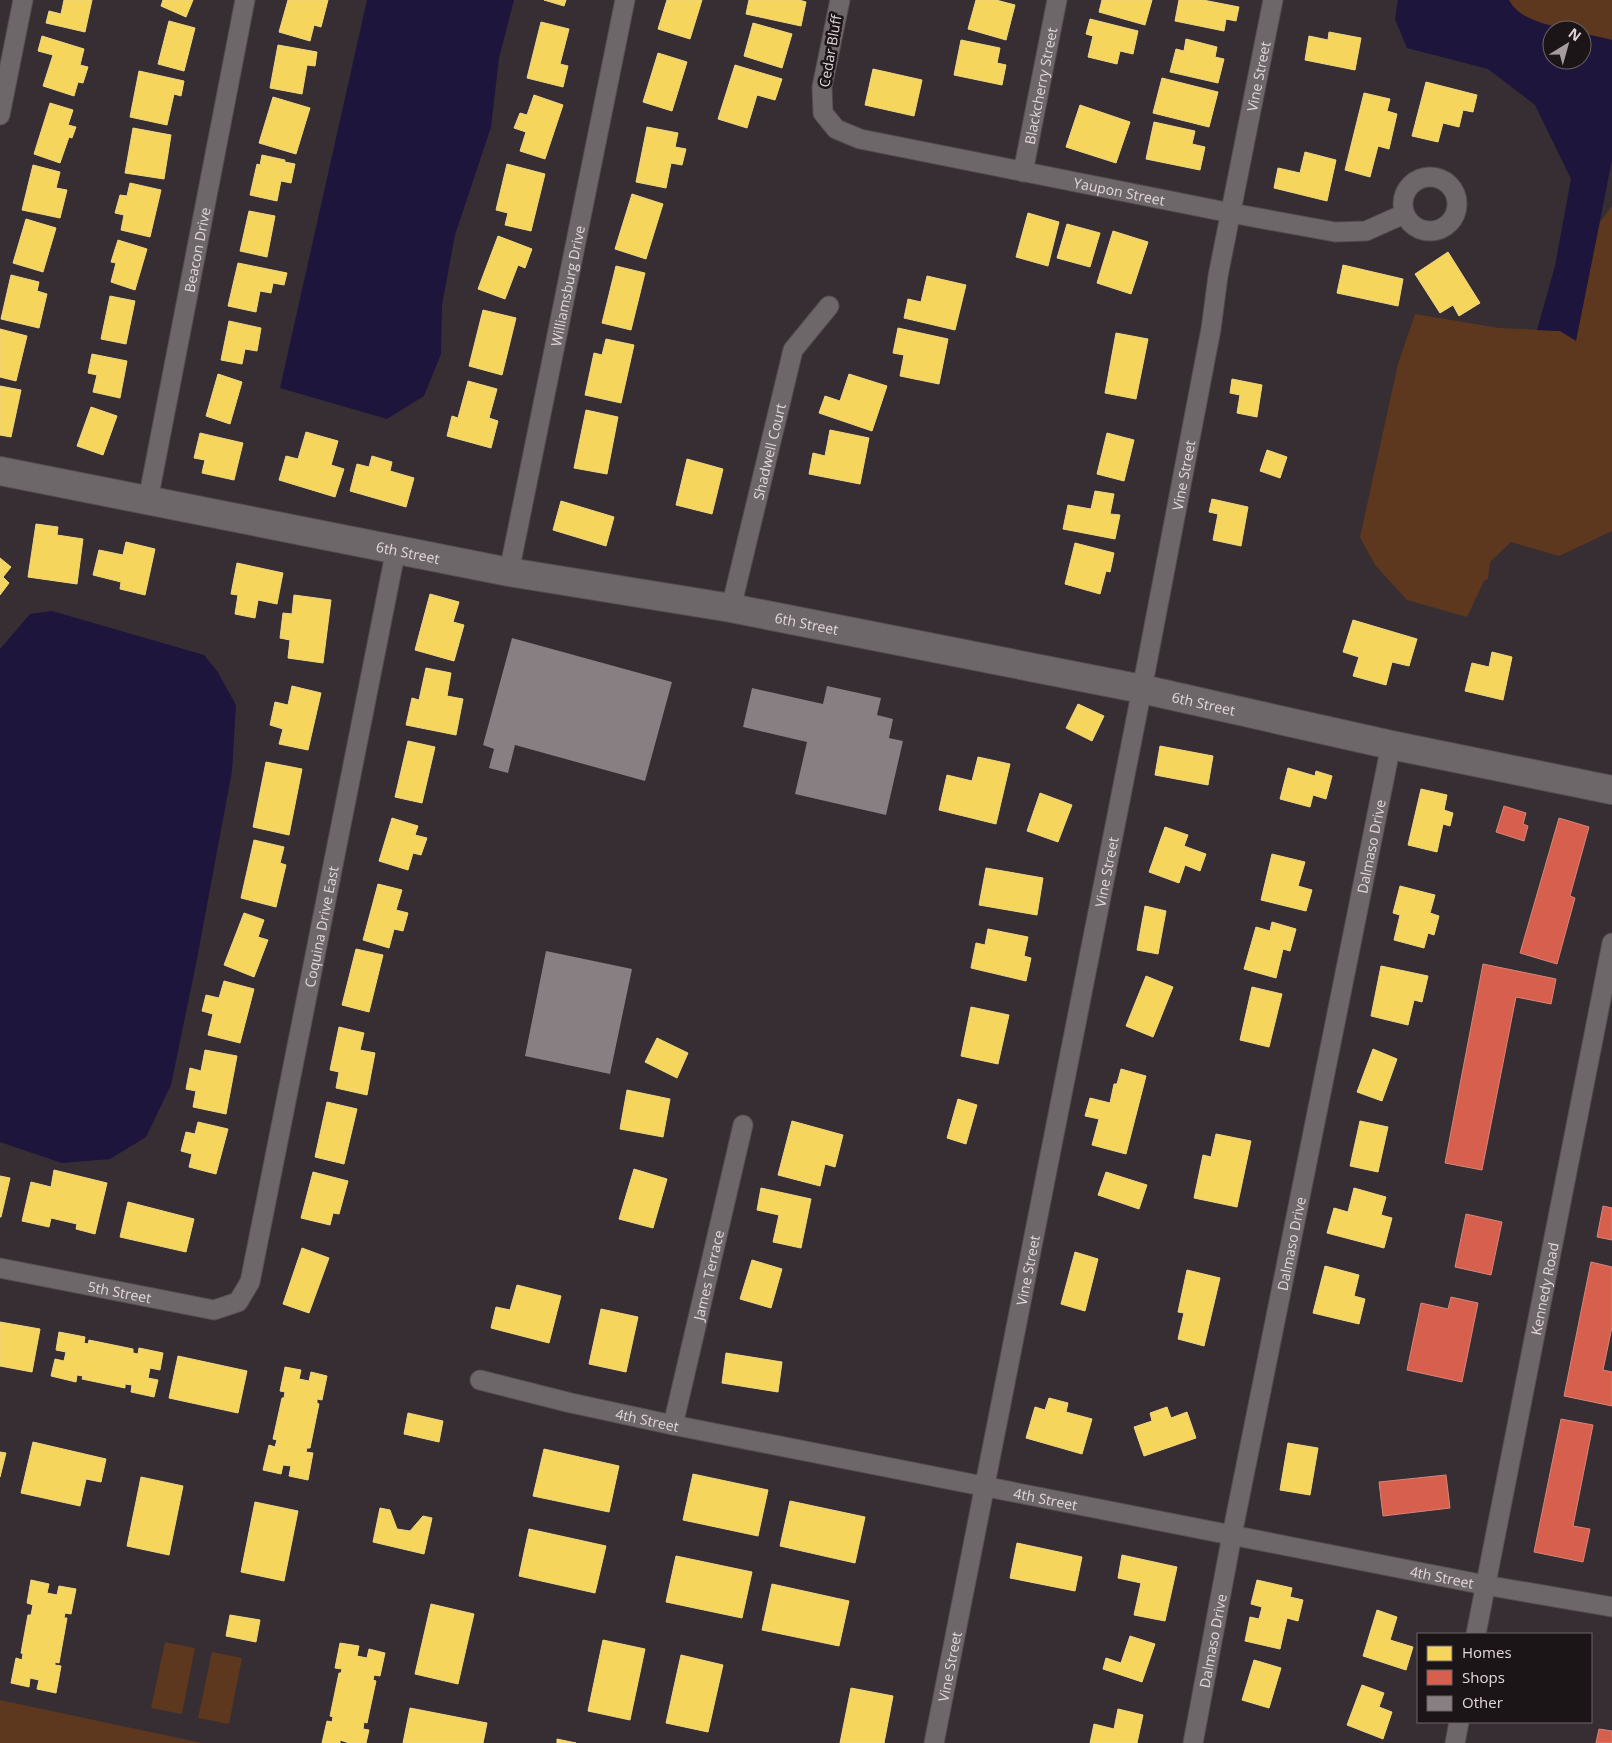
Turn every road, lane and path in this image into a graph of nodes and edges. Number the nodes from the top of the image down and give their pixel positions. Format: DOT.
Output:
graph roads {
  1 [pos="23,0"];
  2 [pos="246,0"];
  3 [pos="625,0"];
  4 [pos="840,0"];
  5 [pos="1057,0"];
  6 [pos="1273,0"];
  7 [pos="0,115"];
  8 [pos="836,129"];
  9 [pos="1023,172"];
  10 [pos="1231,213"];
  11 [pos="1404,214"];
  12 [pos="829,306"];
  13 [pos="0,471"];
  14 [pos="148,500"];
  15 [pos="396,549"];
  16 [pos="509,572"];
  17 [pos="731,608"];
  18 [pos="1142,689"];
  19 [pos="1391,745"];
  20 [pos="1612,790"];
  21 [pos="1612,943"];
  22 [pos="743,1125"];
  23 [pos="0,1268"];
  24 [pos="238,1302"];
  25 [pos="480,1380"];
  26 [pos="673,1425"];
  27 [pos="984,1486"];
  28 [pos="1232,1536"];
  29 [pos="1485,1585"];
  30 [pos="1612,1607"];
  31 [pos="1476,1633"];
  32 [pos="1459,1723"];
  33 [pos="934,1743"];
  34 [pos="1193,1743"];
  35 [pos="1455,1743"];
  1 -- 7 [label="street"];
  2 -- 14 [label="street, Beacon Drive"];
  3 -- 16 [label="street, Williamsburg Drive"];
  4 -- 8 [label="street, Cedar Bluff"];
  5 -- 9 [label="street, Blackcherry Street"];
  6 -- 10 [label="street, Vine Street"];
  8 -- 9 [label="street, Yaupon Street"];
  9 -- 10 [label="street, Yaupon Street"];
  10 -- 11 [label="street, Yaupon Street"];
  10 -- 18 [label="street, Vine Street"];
  12 -- 17 [label="street, Shadwell Court"];
  13 -- 14 [label="street, 6th Street"];
  14 -- 15 [label="street, 6th Street"];
  15 -- 16 [label="street, 6th Street"];
  15 -- 24 [label="street, Coquina Drive East"];
  16 -- 17 [label="street, 6th Street"];
  17 -- 18 [label="street, 6th Street"];
  18 -- 19 [label="street, 6th Street"];
  18 -- 27 [label="street, Vine Street"];
  19 -- 20 [label="street, 6th Street"];
  19 -- 28 [label="street, Dalmaso Drive"];
  21 -- 29 [label="street, Kennedy Road"];
  22 -- 26 [label="street, James Terrace"];
  23 -- 24 [label="street, 5th Street"];
  25 -- 26 [label="street, 4th Street"];
  26 -- 27 [label="street, 4th Street"];
  27 -- 28 [label="street, 4th Street"];
  27 -- 33 [label="street, Vine Street"];
  28 -- 29 [label="street, 4th Street"];
  28 -- 34 [label="street, Dalmaso Drive"];
  29 -- 30 [label="street, 4th Street"];
  29 -- 31 [label="street, Kennedy Road"];
  32 -- 35 [label="street"];
}
